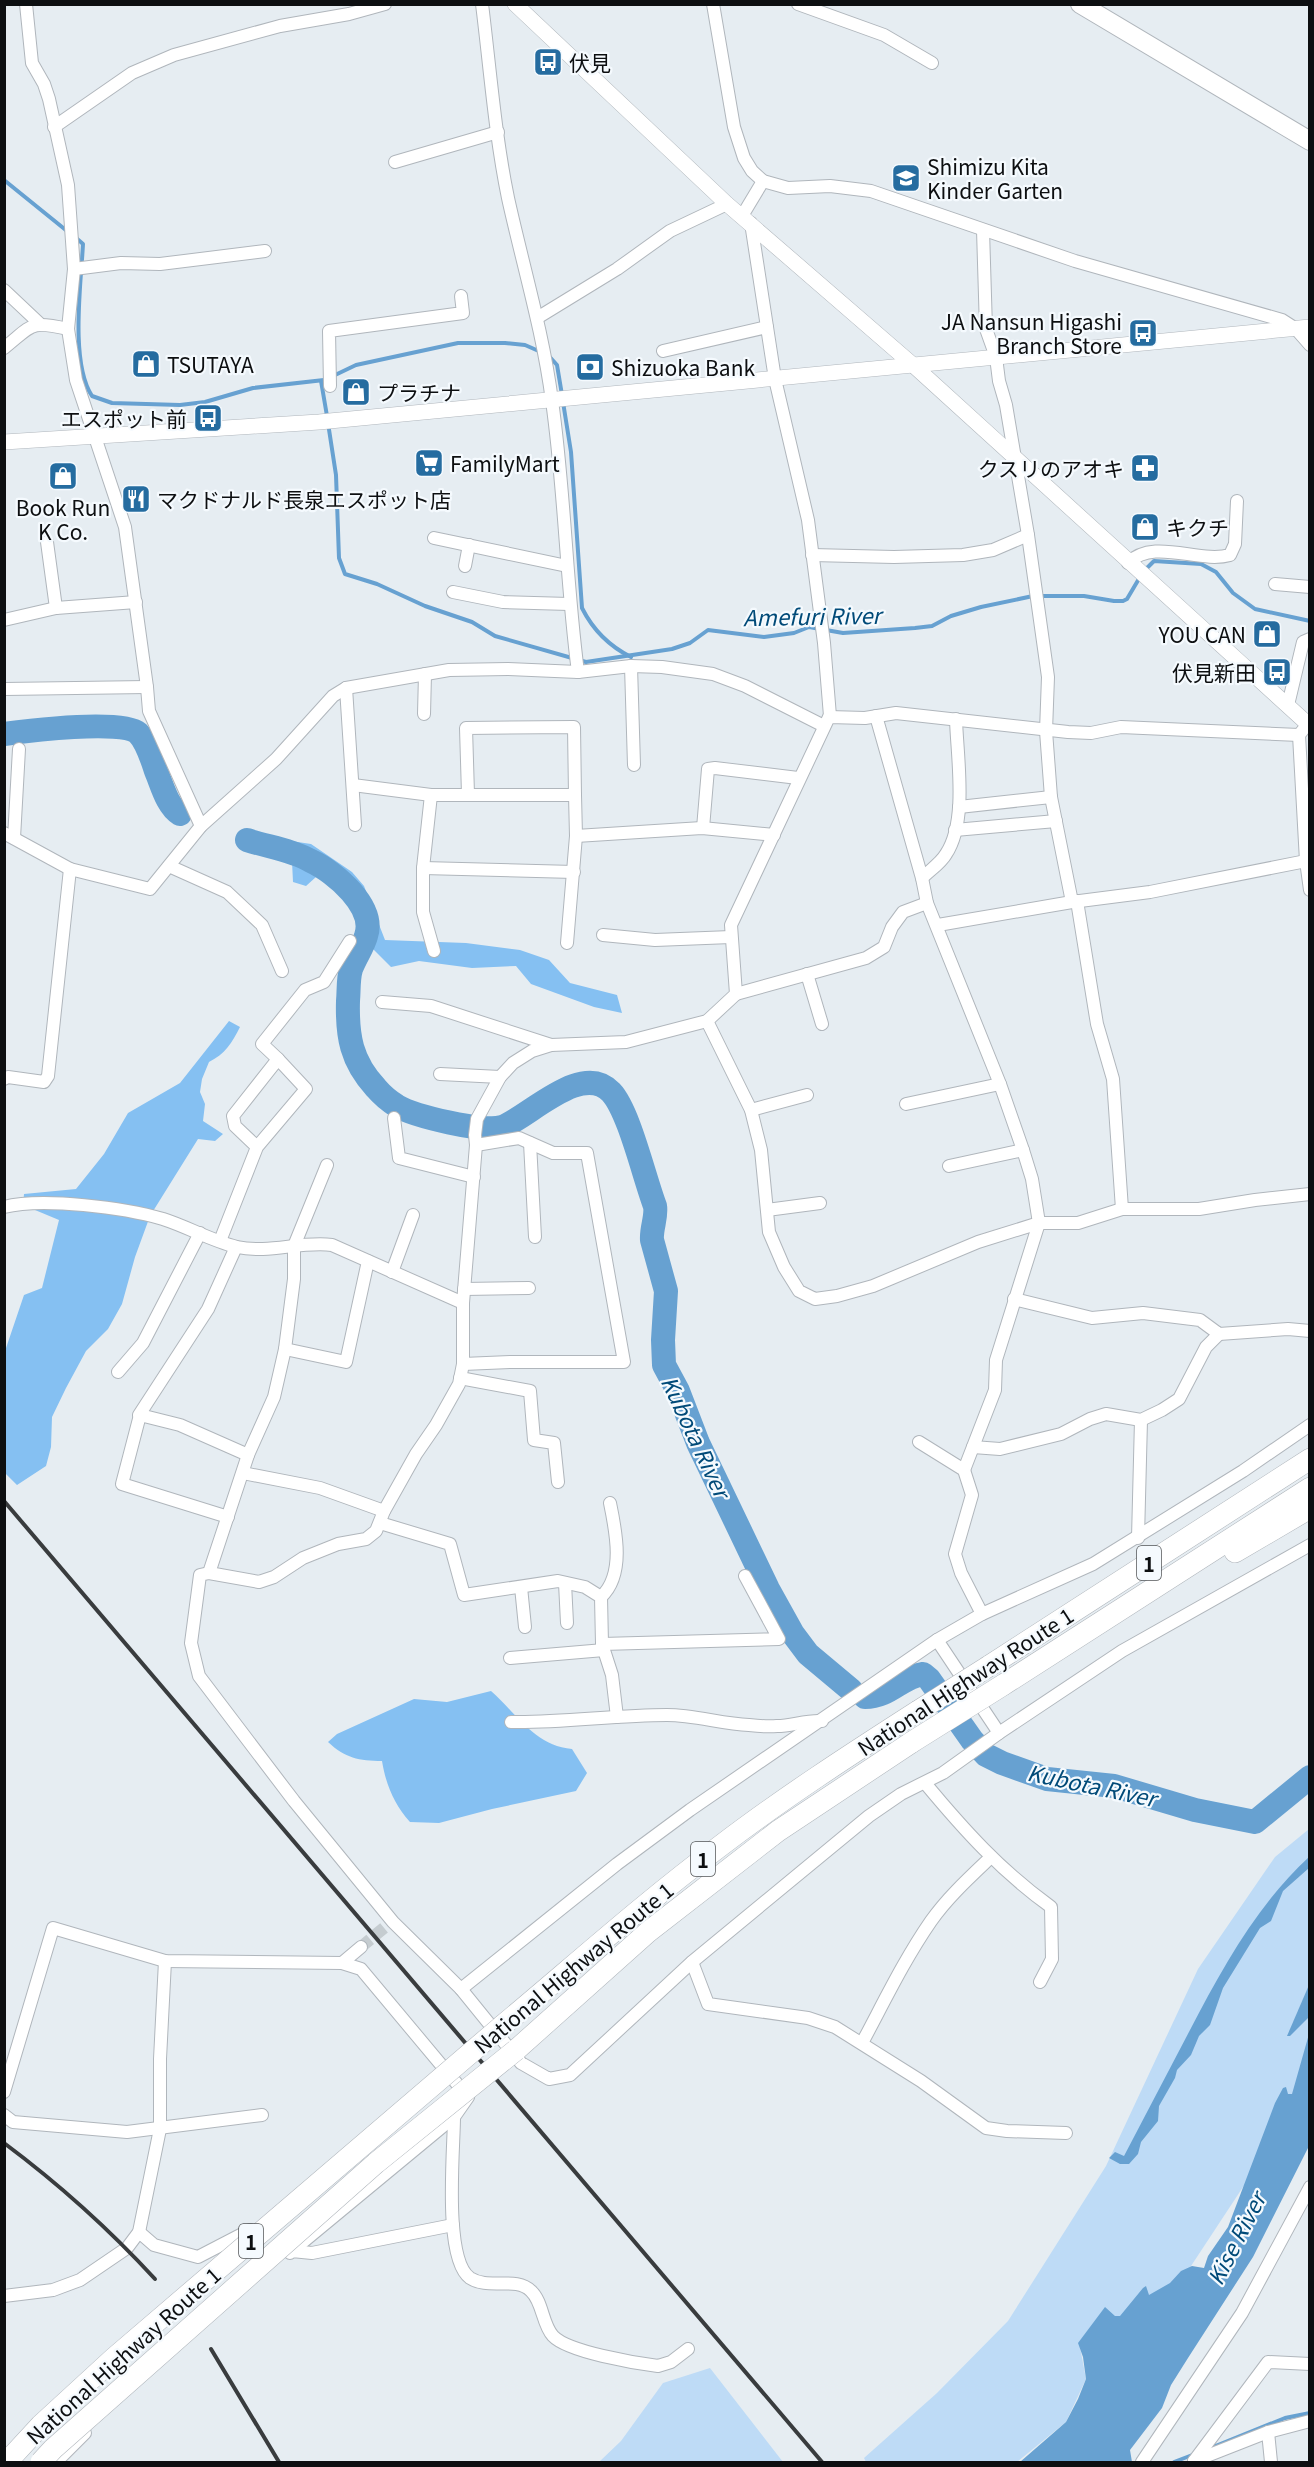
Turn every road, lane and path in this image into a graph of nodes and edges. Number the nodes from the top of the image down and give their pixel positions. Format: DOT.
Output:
graph roads {
  1 [pos="26,4"];
  2 [pos="385,4"];
  3 [pos="482,4"];
  4 [pos="515,4"];
  5 [pos="713,4"];
  6 [pos="798,4"];
  7 [pos="1080,4"];
  8 [pos="348,9"];
  9 [pos="932,63"];
  10 [pos="54,127"];
  11 [pos="498,132"];
  12 [pos="1310,141"];
  13 [pos="395,162"];
  14 [pos="763,181"];
  15 [pos="727,204"];
  16 [pos="746,219"];
  17 [pos="983,230"];
  18 [pos="265,251"];
  19 [pos="74,269"];
  20 [pos="4,290"];
  21 [pos="461,296"];
  22 [pos="537,318"];
  23 [pos="39,323"];
  24 [pos="766,327"];
  25 [pos="1303,328"];
  26 [pos="68,329"];
  27 [pos="1310,345"];
  28 [pos="4,348"];
  29 [pos="663,351"];
  30 [pos="996,357"];
  31 [pos="913,365"];
  32 [pos="775,380"];
  33 [pos="330,386"];
  34 [pos="552,400"];
  35 [pos="94,437"];
  36 [pos="4,442"];
  37 [pos="1016,460"];
  38 [pos="1237,501"];
  39 [pos="1028,534"];
  40 [pos="434,538"];
  41 [pos="47,542"];
  42 [pos="469,545"];
  43 [pos="812,555"];
  44 [pos="1128,563"];
  45 [pos="465,566"];
  46 [pos="567,566"];
  47 [pos="1275,584"];
  48 [pos="1310,587"];
  49 [pos="453,592"];
  50 [pos="136,602"];
  51 [pos="568,604"];
  52 [pos="56,608"];
  53 [pos="4,620"];
  54 [pos="1310,639"];
  55 [pos="631,666"];
  56 [pos="578,672"];
  57 [pos="425,674"];
  58 [pos="147,687"];
  59 [pos="346,688"];
  60 [pos="4,689"];
  61 [pos="1288,705"];
  62 [pos="424,714"];
  63 [pos="876,716"];
  64 [pos="956,719"];
  65 [pos="827,721"];
  66 [pos="1305,728"];
  67 [pos="1046,731"];
  68 [pos="19,749"];
  69 [pos="634,765"];
  70 [pos="798,778"];
  71 [pos="353,785"];
  72 [pos="468,794"];
  73 [pos="431,795"];
  74 [pos="575,795"];
  75 [pos="1051,798"];
  76 [pos="959,807"];
  77 [pos="1056,821"];
  78 [pos="355,825"];
  79 [pos="201,826"];
  80 [pos="703,828"];
  81 [pos="955,830"];
  82 [pos="774,835"];
  83 [pos="9,836"];
  84 [pos="576,836"];
  85 [pos="1306,861"];
  86 [pos="169,866"];
  87 [pos="70,868"];
  88 [pos="423,868"];
  89 [pos="574,872"];
  90 [pos="922,878"];
  91 [pos="1310,890"];
  92 [pos="1075,902"];
  93 [pos="927,903"];
  94 [pos="938,926"];
  95 [pos="603,935"];
  96 [pos="731,937"];
  97 [pos="351,941"];
  98 [pos="567,943"];
  99 [pos="434,951"];
  100 [pos="282,971"];
  101 [pos="807,974"];
  102 [pos="736,994"];
  103 [pos="382,1002"];
  104 [pos="707,1021"];
  105 [pos="822,1024"];
  106 [pos="551,1045"];
  107 [pos="278,1059"];
  108 [pos="440,1074"];
  109 [pos="500,1077"];
  110 [pos="4,1079"];
  111 [pos="1000,1084"];
  112 [pos="807,1095"];
  113 [pos="906,1104"];
  114 [pos="751,1110"];
  115 [pos="394,1118"];
  116 [pos="476,1140"];
  117 [pos="530,1143"];
  118 [pos="257,1147"];
  119 [pos="1023,1150"];
  120 [pos="327,1165"];
  121 [pos="949,1166"];
  122 [pos="474,1177"];
  123 [pos="1310,1194"];
  124 [pos="820,1203"];
  125 [pos="4,1207"];
  126 [pos="1122,1209"];
  127 [pos="767,1210"];
  128 [pos="413,1215"];
  129 [pos="1039,1222"];
  130 [pos="201,1233"];
  131 [pos="535,1236"];
  132 [pos="219,1240"];
  133 [pos="294,1245"];
  134 [pos="236,1247"];
  135 [pos="368,1261"];
  136 [pos="393,1272"];
  137 [pos="529,1288"];
  138 [pos="464,1289"];
  139 [pos="1014,1299"];
  140 [pos="463,1303"];
  141 [pos="1310,1331"];
  142 [pos="1219,1334"];
  143 [pos="285,1349"];
  144 [pos="463,1364"];
  145 [pos="118,1372"];
  146 [pos="460,1378"];
  147 [pos="140,1415"];
  148 [pos="1141,1420"];
  149 [pos="1310,1425"];
  150 [pos="919,1442"];
  151 [pos="974,1448"];
  152 [pos="248,1455"];
  153 [pos="1310,1457"];
  154 [pos="964,1470"];
  155 [pos="243,1473"];
  156 [pos="558,1482"];
  157 [pos="1310,1488"];
  158 [pos="610,1503"];
  159 [pos="1310,1508"];
  160 [pos="228,1517"];
  161 [pos="382,1517"];
  162 [pos="1138,1538"];
  163 [pos="1310,1545"];
  164 [pos="1185,1569"];
  165 [pos="209,1573"];
  166 [pos="745,1576"];
  167 [pos="564,1583"];
  168 [pos="521,1587"];
  169 [pos="601,1597"];
  170 [pos="982,1614"];
  171 [pos="567,1623"];
  172 [pos="525,1627"];
  173 [pos="937,1640"];
  174 [pos="603,1647"];
  175 [pos="510,1658"];
  176 [pos="617,1717"];
  177 [pos="822,1721"];
  178 [pos="511,1722"];
  179 [pos="999,1733"];
  180 [pos="925,1783"];
  181 [pos="991,1857"];
  182 [pos="361,1947"];
  183 [pos="165,1961"];
  184 [pos="692,1962"];
  185 [pos="342,1963"];
  186 [pos="1040,1982"];
  187 [pos="461,1989"];
  188 [pos="862,2043"];
  189 [pos="4,2092"];
  190 [pos="4,2115"];
  191 [pos="262,2115"];
  192 [pos="454,2117"];
  193 [pos="160,2129"];
  194 [pos="1066,2133"];
  195 [pos="1310,2187"];
  196 [pos="453,2225"];
  197 [pos="250,2230"];
  198 [pos="139,2232"];
  199 [pos="292,2251"];
  200 [pos="4,2296"];
  201 [pos="688,2349"];
  202 [pos="1310,2364"];
  203 [pos="1310,2421"];
  204 [pos="1268,2432"];
  205 [pos="4,2457"];
  206 [pos="1194,2462"];
  207 [pos="7,2463"];
  208 [pos="41,2463"];
  209 [pos="48,2463"];
  210 [pos="56,2463"];
  211 [pos="1142,2463"];
  212 [pos="1271,2463"];
  1 -- 10 [label="street"];
  2 -- 8 [label="street"];
  3 -- 11 [label="street"];
  4 -- 15 [label="street"];
  5 -- 14 [label="street"];
  6 -- 9 [label="street"];
  7 -- 12 [label="main road"];
  8 -- 10 [label="street"];
  10 -- 19 [label="street"];
  11 -- 13 [label="street"];
  11 -- 22 [label="street"];
  14 -- 16 [label="street"];
  14 -- 17 [label="street"];
  15 -- 16 [label="street"];
  15 -- 22 [label="street"];
  16 -- 24 [label="street"];
  16 -- 31 [label="street"];
  17 -- 25 [label="street"];
  17 -- 30 [label="street"];
  18 -- 19 [label="street"];
  19 -- 26 [label="street"];
  20 -- 23 [label="street"];
  21 -- 33 [label="street"];
  22 -- 34 [label="street"];
  23 -- 26 [label="street"];
  23 -- 28 [label="street"];
  24 -- 29 [label="street"];
  24 -- 32 [label="street"];
  25 -- 27 [label="street"];
  25 -- 30 [label="street"];
  26 -- 35 [label="street"];
  30 -- 31 [label="street"];
  30 -- 37 [label="street"];
  31 -- 32 [label="street"];
  31 -- 37 [label="street"];
  32 -- 34 [label="street"];
  32 -- 43 [label="street"];
  34 -- 35 [label="street"];
  34 -- 46 [label="street"];
  35 -- 36 [label="street"];
  35 -- 50 [label="street"];
  37 -- 39 [label="street"];
  37 -- 44 [label="street"];
  38 -- 44 [label="street"];
  39 -- 43 [label="street"];
  39 -- 67 [label="street"];
  40 -- 42 [label="street"];
  41 -- 52 [label="street"];
  42 -- 45 [label="street"];
  42 -- 46 [label="street"];
  43 -- 65 [label="street"];
  44 -- 61 [label="street"];
  46 -- 51 [label="street"];
  47 -- 48 [label="street"];
  49 -- 51 [label="street"];
  50 -- 52 [label="street"];
  50 -- 58 [label="street"];
  51 -- 56 [label="street"];
  52 -- 53 [label="street"];
  54 -- 61 [label="street"];
  55 -- 56 [label="street"];
  55 -- 65 [label="street"];
  55 -- 69 [label="street"];
  56 -- 57 [label="street"];
  57 -- 59 [label="street"];
  57 -- 62 [label="street"];
  58 -- 60 [label="street"];
  58 -- 79 [label="street"];
  59 -- 71 [label="street"];
  59 -- 79 [label="street"];
  61 -- 66 [label="street"];
  63 -- 64 [label="street"];
  63 -- 65 [label="street"];
  63 -- 90 [label="street"];
  64 -- 67 [label="street"];
  64 -- 76 [label="street"];
  65 -- 70 [label="street"];
  66 -- 67 [label="street"];
  66 -- 85 [label="street"];
  67 -- 75 [label="street"];
  68 -- 83 [label="street"];
  70 -- 80 [label="street"];
  70 -- 82 [label="street"];
  71 -- 73 [label="street"];
  71 -- 78 [label="street"];
  72 -- 73 [label="street"];
  72 -- 74 [label="street"];
  72 -- 74 [label="street"];
  73 -- 88 [label="street"];
  74 -- 84 [label="street"];
  75 -- 76 [label="street"];
  75 -- 77 [label="street"];
  76 -- 81 [label="street"];
  77 -- 81 [label="street"];
  77 -- 92 [label="street"];
  79 -- 86 [label="street"];
  80 -- 82 [label="street"];
  80 -- 84 [label="street"];
  81 -- 90 [label="street"];
  82 -- 96 [label="street"];
  83 -- 87 [label="street"];
  84 -- 89 [label="street"];
  85 -- 91 [label="street"];
  85 -- 92 [label="street"];
  86 -- 87 [label="street"];
  86 -- 100 [label="street"];
  87 -- 110 [label="street"];
  88 -- 89 [label="street"];
  88 -- 99 [label="street"];
  89 -- 98 [label="street"];
  90 -- 93 [label="street"];
  92 -- 94 [label="street"];
  92 -- 126 [label="street"];
  93 -- 94 [label="street"];
  93 -- 101 [label="street"];
  94 -- 111 [label="street"];
  95 -- 96 [label="street"];
  96 -- 102 [label="street"];
  97 -- 107 [label="street"];
  101 -- 102 [label="street"];
  101 -- 105 [label="street"];
  102 -- 104 [label="street"];
  103 -- 106 [label="street"];
  104 -- 106 [label="street"];
  104 -- 114 [label="street"];
  106 -- 109 [label="street"];
  107 -- 118 [label="street"];
  107 -- 118 [label="street"];
  108 -- 109 [label="street"];
  109 -- 116 [label="street"];
  111 -- 113 [label="street"];
  111 -- 119 [label="street"];
  112 -- 114 [label="street"];
  114 -- 127 [label="street"];
  115 -- 122 [label="street"];
  116 -- 117 [label="street"];
  116 -- 122 [label="street"];
  117 -- 131 [label="street"];
  117 -- 144 [label="street"];
  118 -- 132 [label="street"];
  119 -- 121 [label="street"];
  119 -- 129 [label="street"];
  120 -- 133 [label="street"];
  122 -- 138 [label="street"];
  123 -- 126 [label="street"];
  124 -- 127 [label="street"];
  125 -- 130 [label="street"];
  126 -- 129 [label="street"];
  127 -- 129 [label="street"];
  128 -- 136 [label="street"];
  129 -- 139 [label="street"];
  130 -- 132 [label="street"];
  130 -- 145 [label="street"];
  132 -- 134 [label="street"];
  133 -- 134 [label="street"];
  133 -- 135 [label="street"];
  133 -- 143 [label="street"];
  134 -- 147 [label="street"];
  135 -- 136 [label="street"];
  135 -- 143 [label="street"];
  136 -- 140 [label="street"];
  137 -- 138 [label="street"];
  138 -- 140 [label="street"];
  139 -- 142 [label="street"];
  139 -- 151 [label="street"];
  140 -- 144 [label="street"];
  141 -- 142 [label="street"];
  142 -- 148 [label="street"];
  143 -- 152 [label="street"];
  144 -- 146 [label="street"];
  146 -- 156 [label="street"];
  146 -- 161 [label="street"];
  147 -- 152 [label="street"];
  147 -- 160 [label="street"];
  148 -- 151 [label="street"];
  148 -- 162 [label="street"];
  149 -- 162 [label="street"];
  150 -- 154 [label="street"];
  151 -- 154 [label="street"];
  152 -- 155 [label="street"];
  153 -- 207 [label="highway, National Highway Route 1 / 1, bridge"];
  154 -- 170 [label="street"];
  155 -- 160 [label="street"];
  155 -- 161 [label="street"];
  157 -- 164 [label="highway, National Highway Route 1 / 1"];
  158 -- 169 [label="street"];
  159 -- 164 [label="highway"];
  160 -- 165 [label="street"];
  161 -- 165 [label="street"];
  161 -- 168 [label="street"];
  162 -- 170 [label="street"];
  163 -- 179 [label="street"];
  164 -- 208 [label="highway, National Highway Route 1 / 1, bridge"];
  165 -- 187 [label="street"];
  166 -- 174 [label="street"];
  167 -- 168 [label="street"];
  167 -- 169 [label="street"];
  167 -- 171 [label="street"];
  168 -- 172 [label="street"];
  169 -- 174 [label="street"];
  170 -- 173 [label="street"];
  173 -- 177 [label="street"];
  173 -- 179 [label="street"];
  174 -- 175 [label="street"];
  174 -- 176 [label="street"];
  176 -- 177 [label="street"];
  176 -- 178 [label="street"];
  177 -- 187 [label="street"];
  179 -- 180 [label="street"];
  180 -- 181 [label="street"];
  180 -- 184 [label="street"];
  181 -- 186 [label="street"];
  181 -- 188 [label="street"];
  182 -- 185 [label="street"];
  183 -- 185 [label="street"];
  183 -- 189 [label="street"];
  183 -- 193 [label="street"];
  184 -- 187 [label="street"];
  184 -- 188 [label="street"];
  185 -- 192 [label="street"];
  188 -- 194 [label="street"];
  190 -- 193 [label="street"];
  191 -- 193 [label="street"];
  192 -- 196 [label="street"];
  192 -- 199 [label="street"];
  193 -- 198 [label="street"];
  195 -- 211 [label="street"];
  196 -- 199 [label="street"];
  196 -- 201 [label="street"];
  197 -- 198 [label="street"];
  198 -- 200 [label="street"];
  199 -- 210 [label="street"];
  202 -- 206 [label="street"];
  203 -- 204 [label="street"];
  204 -- 206 [label="street"];
  204 -- 212 [label="street"];
  205 -- 209 [label="street"];
}
